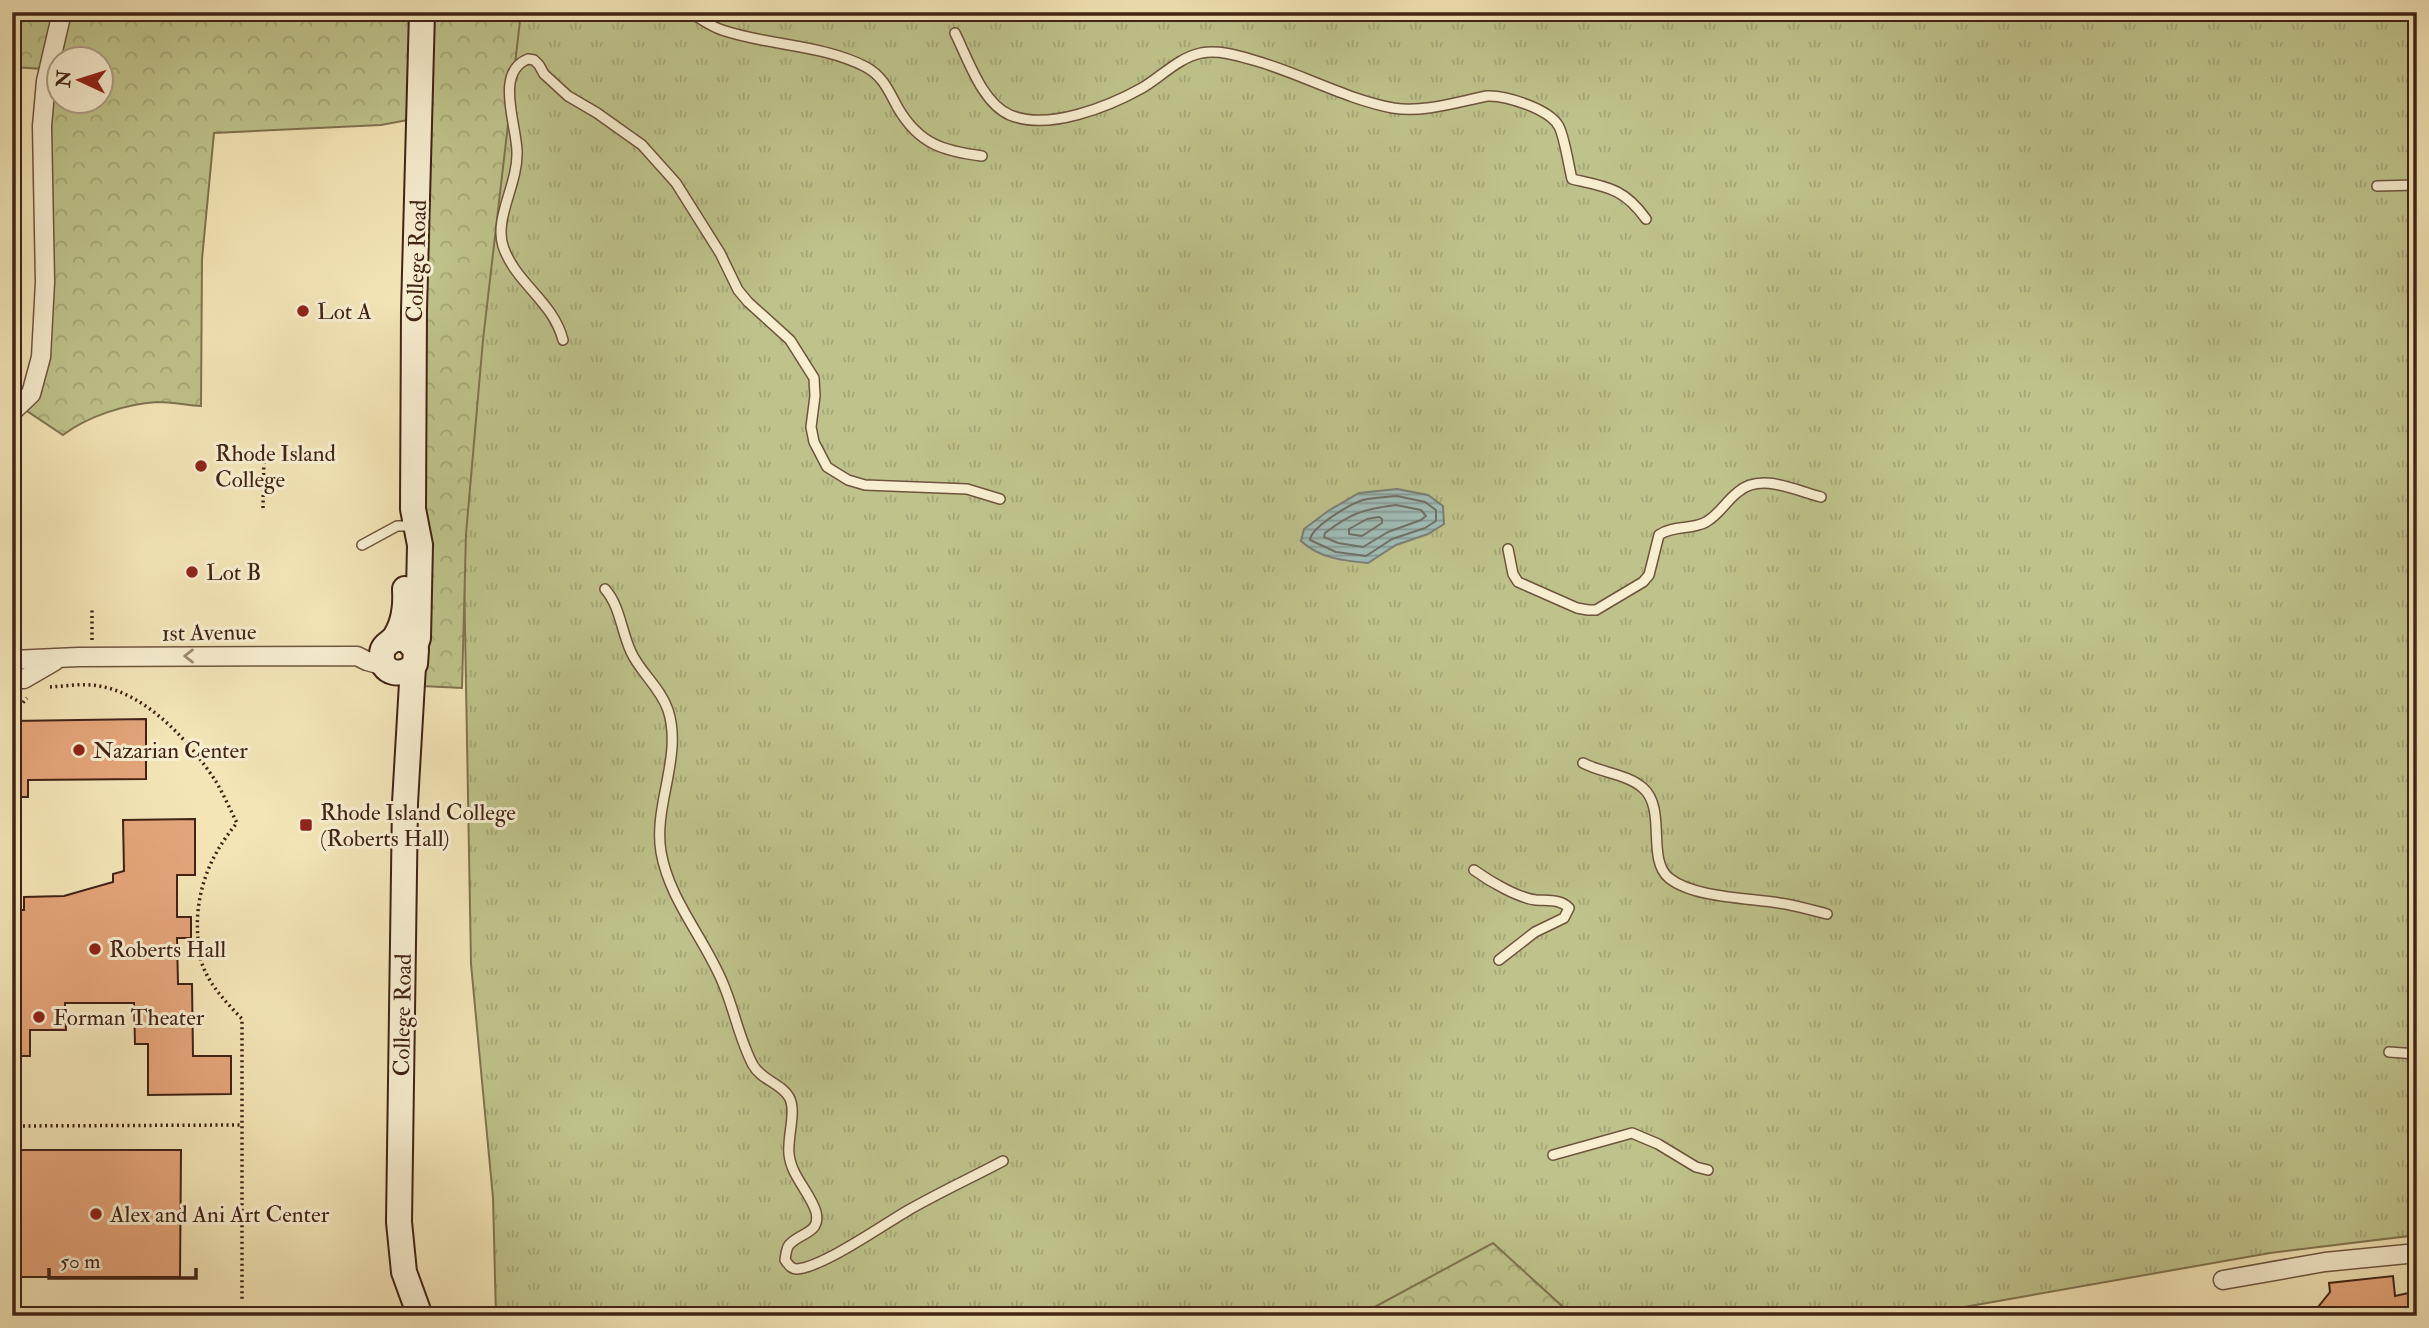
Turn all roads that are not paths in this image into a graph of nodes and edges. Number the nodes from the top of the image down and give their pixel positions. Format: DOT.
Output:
graph roads {
  1 [pos="62,12"];
  2 [pos="422,12"];
  3 [pos="689,12"];
  4 [pos="955,33"];
  5 [pos="982,156"];
  6 [pos="2417,185"];
  7 [pos="2377,186"];
  8 [pos="1646,219"];
  9 [pos="563,340"];
  10 [pos="12,412"];
  11 [pos="1821,498"];
  12 [pos="1000,499"];
  13 [pos="413,520"];
  14 [pos="362,545"];
  15 [pos="1508,549"];
  16 [pos="605,589"];
  17 [pos="398,656"];
  18 [pos="12,660"];
  19 [pos="58,660"];
  20 [pos="12,679"];
  21 [pos="1583,763"];
  22 [pos="1474,870"];
  23 [pos="1826,914"];
  24 [pos="1499,960"];
  25 [pos="2389,1052"];
  26 [pos="2417,1054"];
  27 [pos="1553,1155"];
  28 [pos="1003,1161"];
  29 [pos="1708,1170"];
  30 [pos="2417,1253"];
  31 [pos="2223,1280"];
  32 [pos="420,1316"];
  1 -- 10 [label="street"];
  2 -- 13 [label="street, College Road"];
  3 -- 5 [label="lane"];
  4 -- 8 [label="lane"];
  6 -- 7 [label="lane"];
  9 -- 12 [label="lane"];
  11 -- 15 [label="lane"];
  13 -- 14 [label="lane"];
  13 -- 17 [label="street, College Road"];
  16 -- 28 [label="lane"];
  17 -- 19 [label="street, 1st Avenue, one-way"];
  17 -- 32 [label="street, College Road"];
  18 -- 19 [label="street, 1st Avenue"];
  19 -- 20 [label="street, 1st Avenue"];
  21 -- 23 [label="lane"];
  22 -- 24 [label="lane"];
  25 -- 26 [label="lane"];
  27 -- 29 [label="lane"];
  30 -- 31 [label="street"];
}
